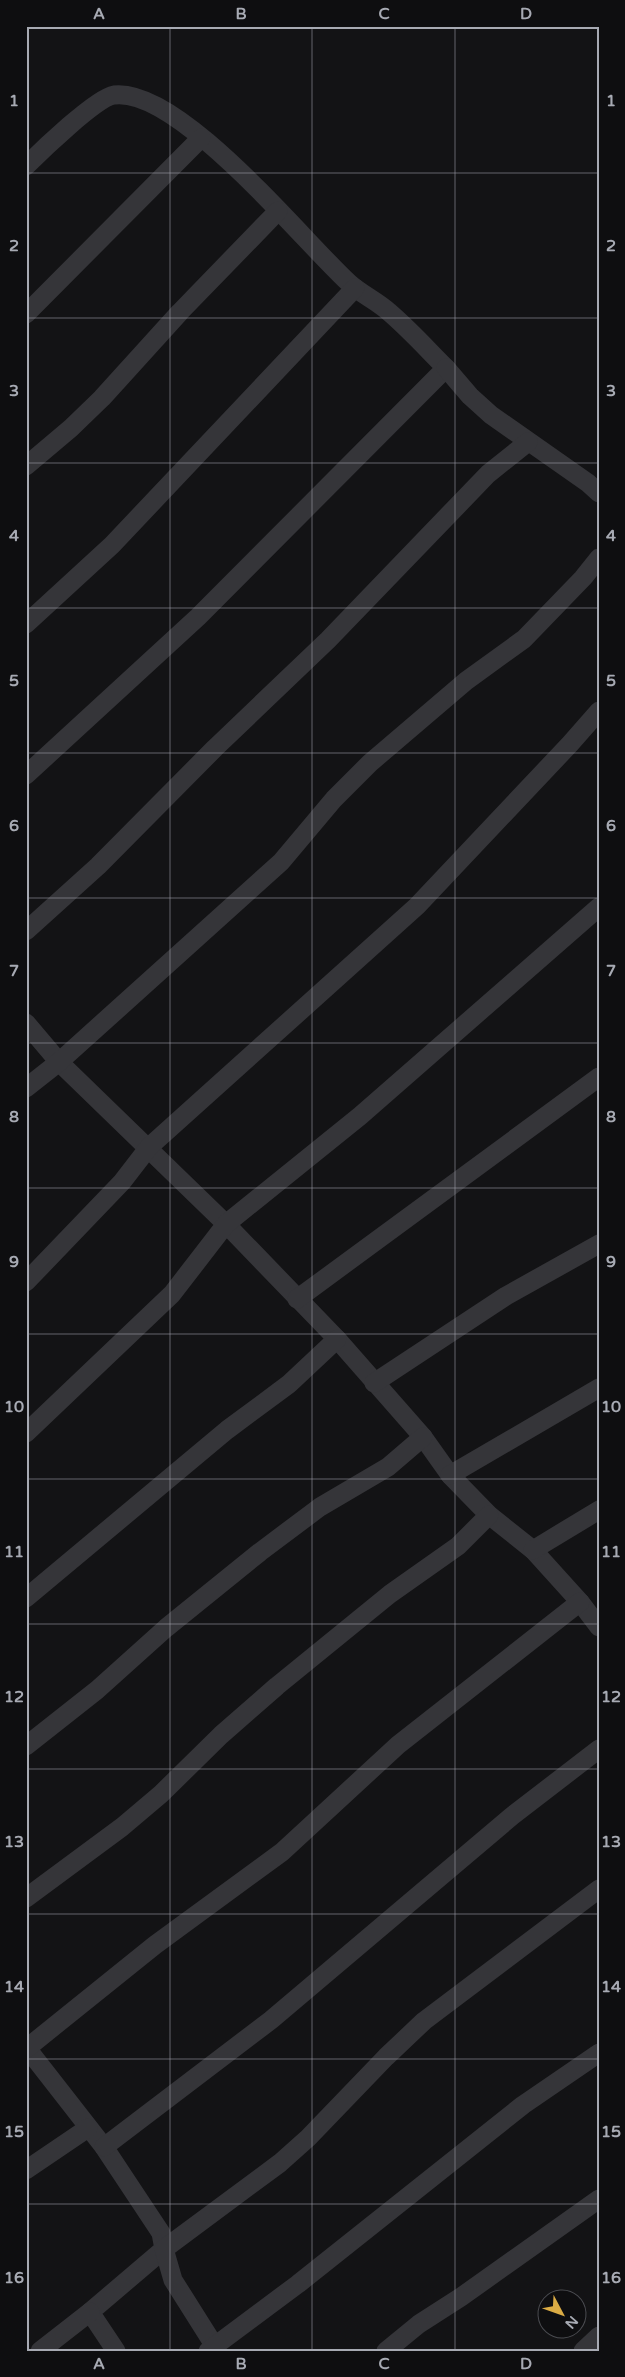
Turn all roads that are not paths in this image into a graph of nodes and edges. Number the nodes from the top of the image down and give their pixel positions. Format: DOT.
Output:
graph roads {
  1 [pos="201,138"];
  2 [pos="28,160"];
  3 [pos="278,211"];
  4 [pos="355,288"];
  5 [pos="26,314"];
  6 [pos="446,368"];
  7 [pos="528,442"];
  8 [pos="26,466"];
  9 [pos="599,493"];
  10 [pos="599,558"];
  11 [pos="26,624"];
  12 [pos="599,711"];
  13 [pos="26,775"];
  14 [pos="599,907"];
  15 [pos="26,931"];
  16 [pos="26,1023"];
  17 [pos="59,1062"];
  18 [pos="599,1077"];
  19 [pos="26,1088"];
  20 [pos="149,1147"];
  21 [pos="226,1224"];
  22 [pos="599,1244"];
  23 [pos="26,1282"];
  24 [pos="297,1299"];
  25 [pos="337,1339"];
  26 [pos="374,1383"];
  27 [pos="599,1388"];
  28 [pos="26,1433"];
  29 [pos="423,1437"];
  30 [pos="450,1475"];
  31 [pos="599,1510"];
  32 [pos="489,1515"];
  33 [pos="533,1550"];
  34 [pos="26,1598"];
  35 [pos="580,1602"];
  36 [pos="599,1627"];
  37 [pos="26,1746"];
  38 [pos="599,1749"];
  39 [pos="599,1889"];
  40 [pos="26,1898"];
  41 [pos="26,2048"];
  42 [pos="599,2053"];
  43 [pos="88,2128"];
  44 [pos="104,2147"];
  45 [pos="26,2170"];
  46 [pos="599,2200"];
  47 [pos="164,2249"];
  48 [pos="90,2312"];
  49 [pos="599,2336"];
  50 [pos="211,2348"];
  51 [pos="40,2351"];
  52 [pos="116,2351"];
  53 [pos="386,2351"];
  54 [pos="583,2351"];
  1 -- 2 [label="street"];
  1 -- 3 [label="street"];
  1 -- 5 [label="street"];
  3 -- 4 [label="street"];
  3 -- 8 [label="street"];
  4 -- 6 [label="street"];
  4 -- 11 [label="street"];
  6 -- 7 [label="street"];
  6 -- 13 [label="street"];
  7 -- 9 [label="street"];
  7 -- 15 [label="street"];
  10 -- 17 [label="street"];
  12 -- 20 [label="street"];
  14 -- 21 [label="street"];
  16 -- 17 [label="street"];
  17 -- 19 [label="street"];
  17 -- 20 [label="street"];
  18 -- 24 [label="street"];
  20 -- 21 [label="street"];
  20 -- 23 [label="street"];
  21 -- 24 [label="street"];
  21 -- 28 [label="street"];
  22 -- 26 [label="street"];
  24 -- 25 [label="street"];
  25 -- 26 [label="street"];
  25 -- 34 [label="street"];
  26 -- 29 [label="street"];
  27 -- 30 [label="street"];
  29 -- 30 [label="street"];
  29 -- 37 [label="street"];
  30 -- 32 [label="street"];
  31 -- 33 [label="street"];
  32 -- 33 [label="street"];
  32 -- 40 [label="street"];
  33 -- 35 [label="street"];
  35 -- 36 [label="street"];
  35 -- 41 [label="street"];
  38 -- 44 [label="street"];
  39 -- 47 [label="street"];
  41 -- 43 [label="street"];
  42 -- 50 [label="street"];
  43 -- 44 [label="street"];
  43 -- 45 [label="street"];
  44 -- 47 [label="street"];
  46 -- 53 [label="street"];
  47 -- 48 [label="street"];
  47 -- 50 [label="street"];
  48 -- 51 [label="street"];
  48 -- 52 [label="street"];
  49 -- 54 [label="street"];
}
